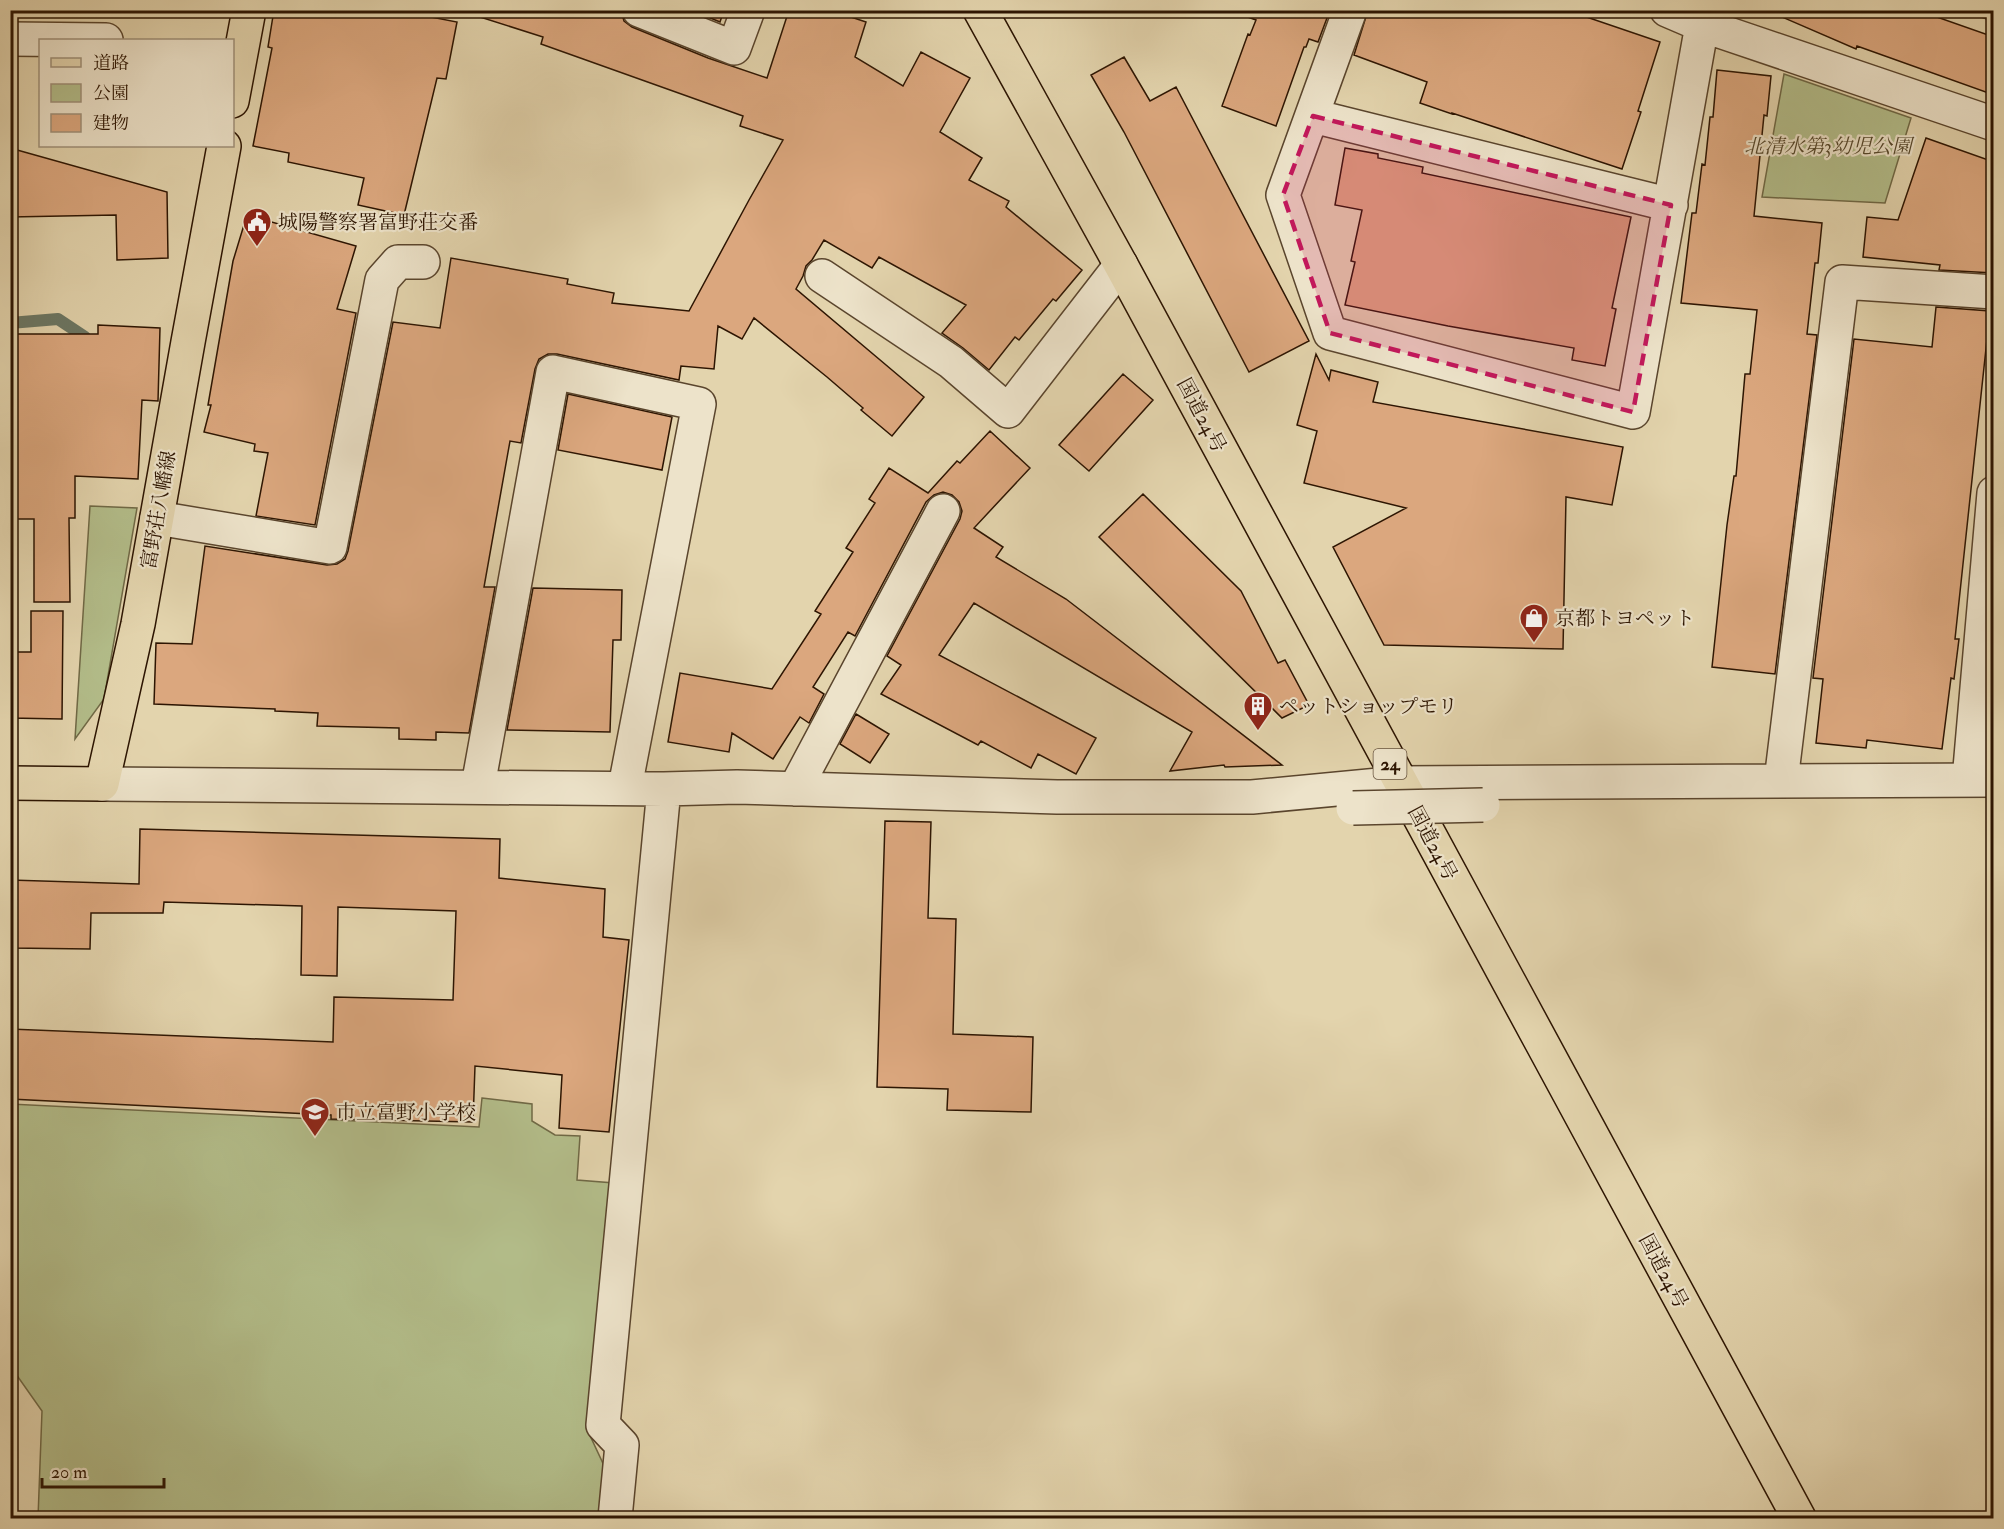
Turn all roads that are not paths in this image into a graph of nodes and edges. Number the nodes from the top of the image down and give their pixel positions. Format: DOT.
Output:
graph roads {
  1 [pos="249,10"];
  2 [pos="639,10"];
  3 [pos="748,10"];
  4 [pos="980,10"];
  5 [pos="1350,10"];
  6 [pos="1667,10"];
  7 [pos="1702,25"];
  8 [pos="10,39"];
  9 [pos="39,39"];
  10 [pos="238,43"];
  11 [pos="234,82"];
  12 [pos="1313,116"];
  13 [pos="1994,124"];
  14 [pos="224,147"];
  15 [pos="1671,205"];
  16 [pos="423,262"];
  17 [pos="1122,265"];
  18 [pos="822,276"];
  19 [pos="1994,292"];
  20 [pos="1994,493"];
  21 [pos="943,511"];
  22 [pos="157,518"];
  23 [pos="1981,780"];
  24 [pos="1781,781"];
  25 [pos="10,783"];
  26 [pos="1400,783"];
  27 [pos="102,784"];
  28 [pos="478,786"];
  29 [pos="625,787"];
  30 [pos="664,789"];
  31 [pos="795,789"];
  32 [pos="1483,805"];
  33 [pos="1353,808"];
  34 [pos="615,1518"];
  35 [pos="1799,1518"];
  1 -- 10 [label="main road"];
  2 -- 3 [label="street"];
  4 -- 17 [label="main road, 国道24号 / 24"];
  5 -- 12 [label="street"];
  6 -- 7 [label="street"];
  7 -- 13 [label="street"];
  7 -- 15 [label="street"];
  8 -- 9 [label="street"];
  10 -- 11 [label="main road"];
  12 -- 15 [label="street"];
  12 -- 15 [label="street"];
  14 -- 22 [label="main road, 富野荘八幡線"];
  16 -- 22 [label="street"];
  17 -- 18 [label="street"];
  17 -- 26 [label="main road, 国道24号 / 24"];
  19 -- 24 [label="street"];
  20 -- 23 [label="street"];
  21 -- 31 [label="street"];
  22 -- 27 [label="main road, 富野荘八幡線"];
  23 -- 24 [label="street"];
  24 -- 26 [label="street"];
  25 -- 27 [label="main road"];
  26 -- 31 [label="street"];
  26 -- 35 [label="main road, 国道24号 / 24"];
  27 -- 28 [label="street"];
  28 -- 29 [label="street"];
  28 -- 29 [label="street"];
  29 -- 30 [label="street"];
  30 -- 31 [label="street"];
  30 -- 34 [label="street"];
  32 -- 33 [label="street, bridge"];
}
